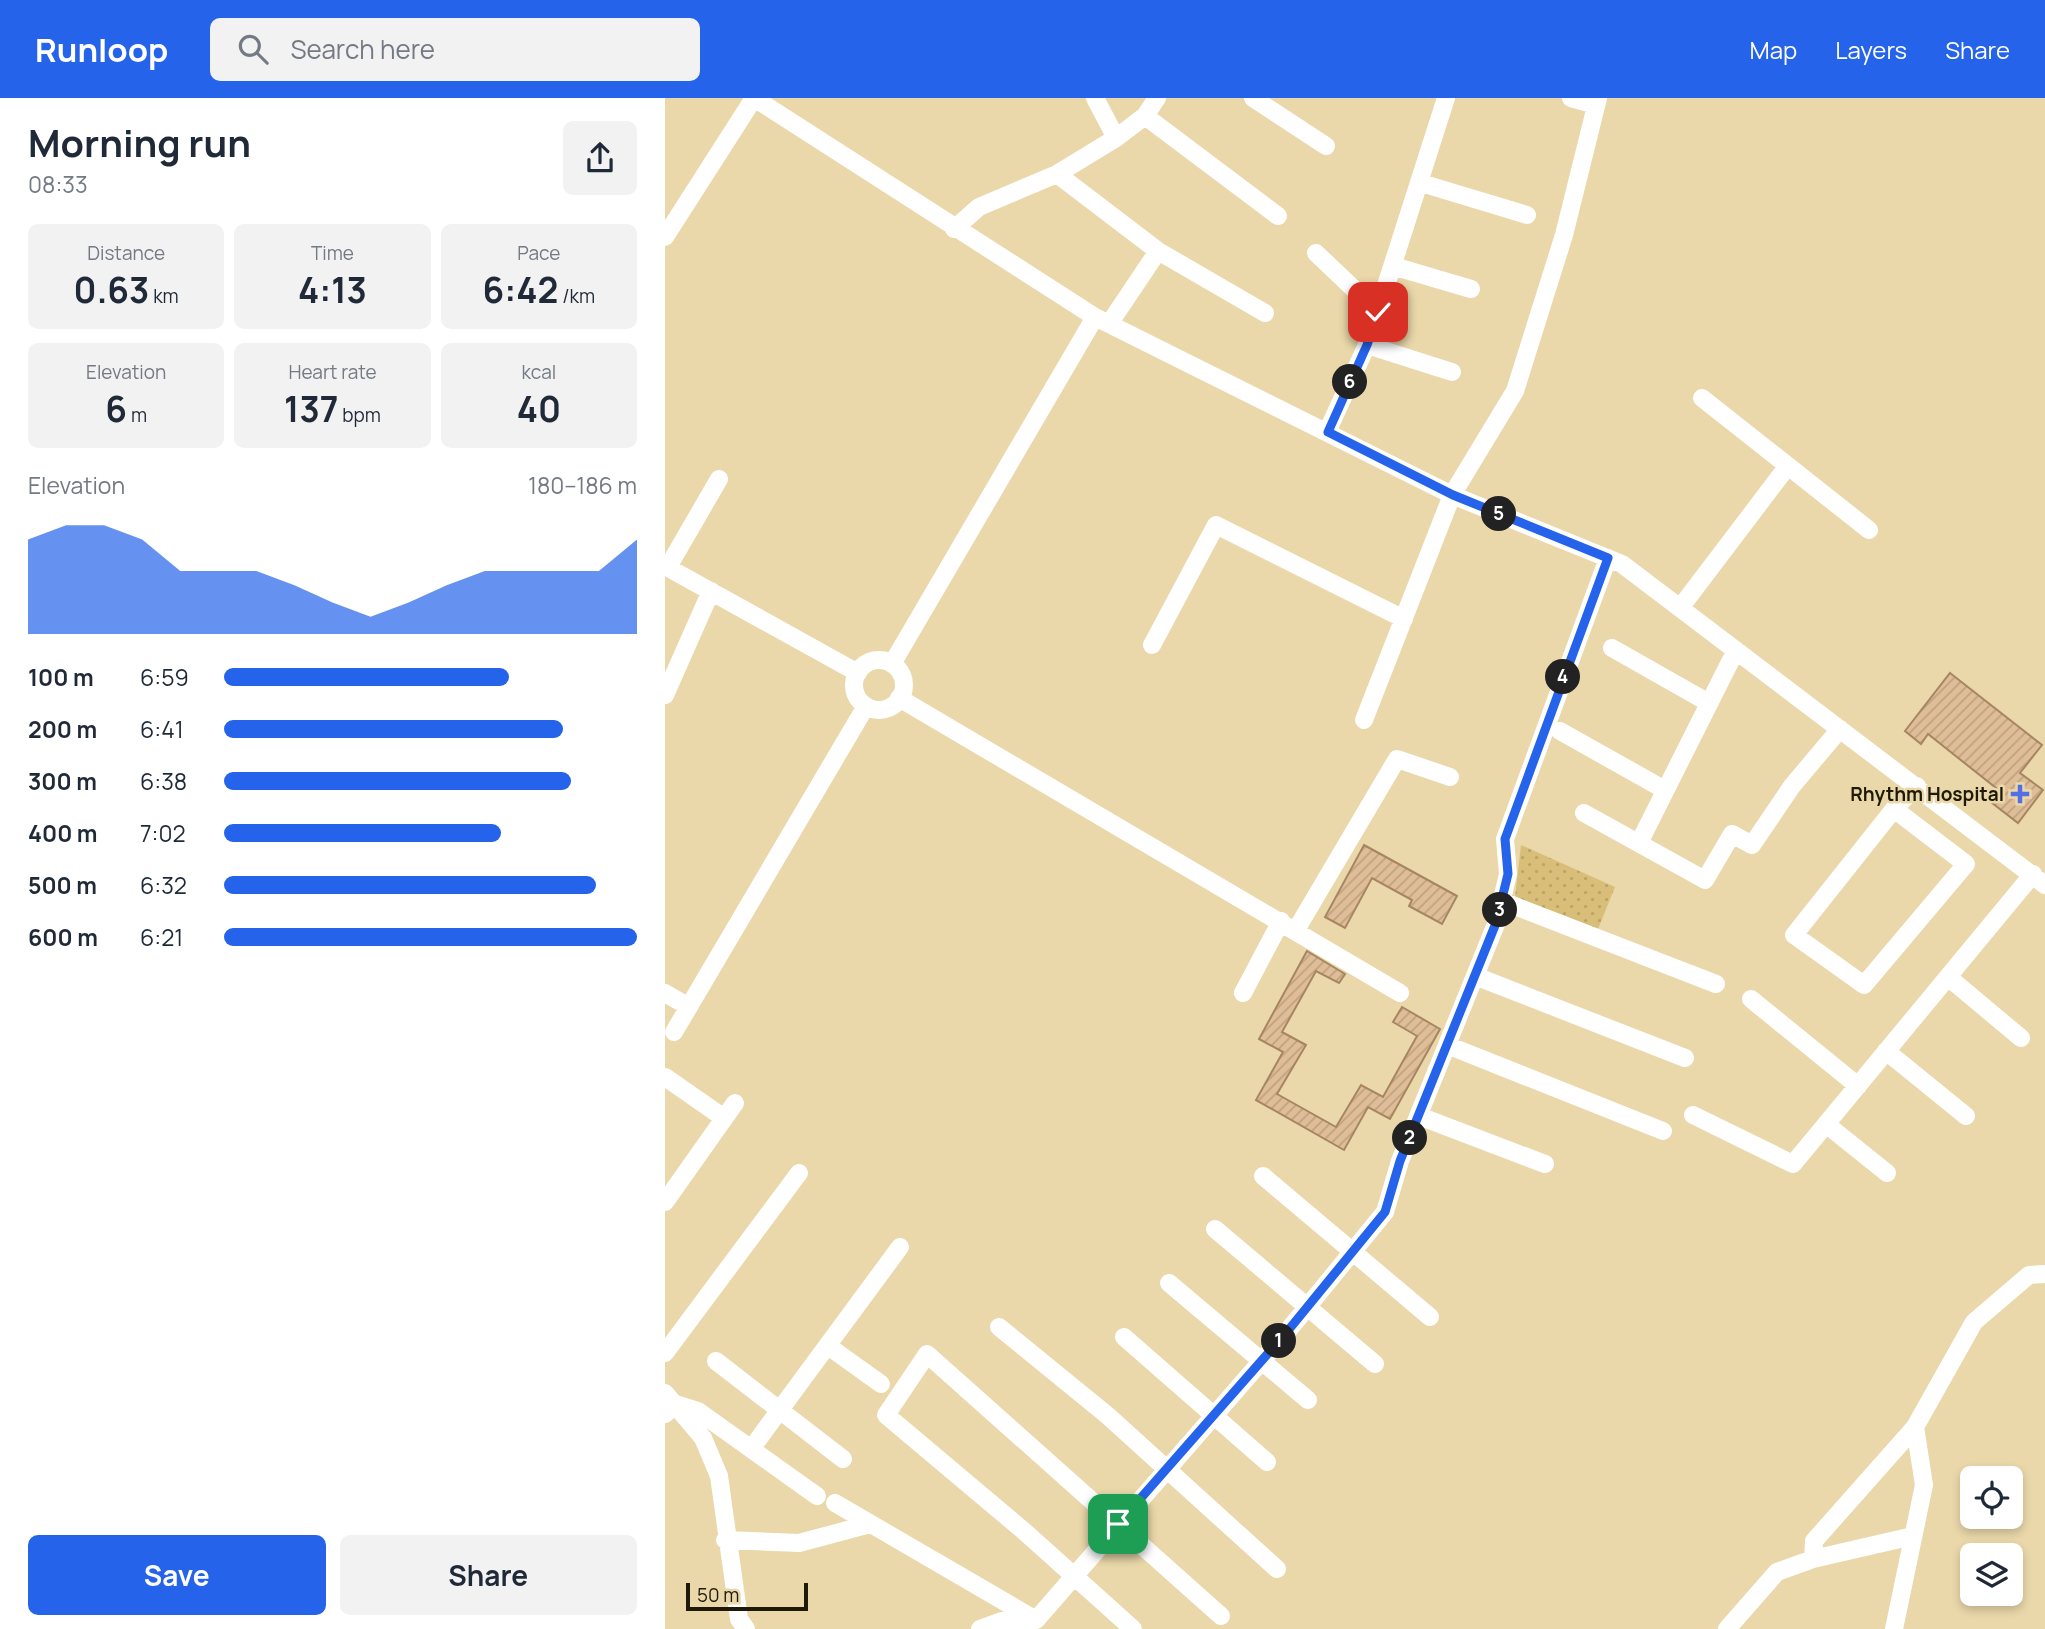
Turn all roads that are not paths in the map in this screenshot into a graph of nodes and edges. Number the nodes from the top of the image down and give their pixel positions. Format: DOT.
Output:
graph roads {
  1 [pos="754,98"];
  2 [pos="1095,98"];
  3 [pos="1157,98"];
  4 [pos="1253,98"];
  5 [pos="1446,98"];
  6 [pos="1571,98"];
  7 [pos="1597,102"];
  8 [pos="1145,116"];
  9 [pos="1116,138"];
  10 [pos="1326,146"];
  11 [pos="1057,174"];
  12 [pos="1421,183"];
  13 [pos="1527,215"];
  14 [pos="1278,216"];
  15 [pos="954,229"];
  16 [pos="665,237"];
  17 [pos="1158,251"];
  18 [pos="1316,253"];
  19 [pos="1393,266"];
  20 [pos="1471,289"];
  21 [pos="1378,312"];
  22 [pos="1265,313"];
  23 [pos="1103,320"];
  24 [pos="1367,345"];
  25 [pos="1452,372"];
  26 [pos="1702,398"];
  27 [pos="1328,432"];
  28 [pos="1787,467"];
  29 [pos="719,479"];
  30 [pos="1453,495"];
  31 [pos="1869,530"];
  32 [pos="1608,558"];
  33 [pos="666,566"];
  34 [pos="711,591"];
  35 [pos="1680,608"];
  36 [pos="1404,619"];
  37 [pos="1152,645"];
  38 [pos="1612,648"];
  39 [pos="1736,650"];
  40 [pos="891,664"];
  41 [pos="857,673"];
  42 [pos="665,695"];
  43 [pos="899,698"];
  44 [pos="1709,703"];
  45 [pos="866,706"];
  46 [pos="1364,720"];
  47 [pos="1840,729"];
  48 [pos="1560,731"];
  49 [pos="1450,777"];
  50 [pos="1917,786"];
  51 [pos="1665,790"];
  52 [pos="1894,809"];
  53 [pos="1584,813"];
  54 [pos="1987,839"];
  55 [pos="1639,843"];
  56 [pos="1966,864"];
  57 [pos="2039,880"];
  58 [pos="1502,901"];
  59 [pos="1289,926"];
  60 [pos="1475,976"];
  61 [pos="1948,977"];
  62 [pos="1716,984"];
  63 [pos="665,993"];
  64 [pos="1243,993"];
  65 [pos="1400,993"];
  66 [pos="1751,999"];
  67 [pos="689,1007"];
  68 [pos="674,1032"];
  69 [pos="2021,1038"];
  70 [pos="1447,1045"];
  71 [pos="1886,1051"];
  72 [pos="1685,1058"];
  73 [pos="665,1077"];
  74 [pos="1858,1086"];
  75 [pos="1693,1115"];
  76 [pos="1419,1116"];
  77 [pos="1966,1116"];
  78 [pos="1826,1124"];
  79 [pos="1663,1131"];
  80 [pos="1545,1164"];
  81 [pos="799,1173"];
  82 [pos="1887,1173"];
  83 [pos="1263,1176"];
  84 [pos="668,1190"];
  85 [pos="1215,1228"];
  86 [pos="900,1247"];
  87 [pos="1353,1251"];
  88 [pos="2045,1274"];
  89 [pos="1169,1283"];
  90 [pos="1307,1307"];
  91 [pos="1430,1317"];
  92 [pos="999,1326"];
  93 [pos="1124,1337"];
  94 [pos="828,1346"];
  95 [pos="665,1353"];
  96 [pos="1261,1361"];
  97 [pos="716,1362"];
  98 [pos="1375,1364"];
  99 [pos="881,1384"];
  100 [pos="1308,1401"];
  101 [pos="669,1404"];
  102 [pos="779,1410"];
  103 [pos="1213,1415"];
  104 [pos="1915,1427"];
  105 [pos="751,1449"];
  106 [pos="843,1459"];
  107 [pos="1267,1462"];
  108 [pos="1166,1469"];
  109 [pos="817,1496"];
  110 [pos="835,1503"];
  111 [pos="870,1524"];
  112 [pos="1118,1524"];
  113 [pos="1913,1536"];
  114 [pos="727,1540"];
  115 [pos="1813,1559"];
  116 [pos="1277,1569"];
  117 [pos="1073,1577"];
  118 [pos="1221,1616"];
  119 [pos="1036,1620"];
  120 [pos="746,1629"];
  121 [pos="980,1629"];
  122 [pos="1133,1629"];
  123 [pos="1727,1629"];
  124 [pos="1894,1629"];
  1 -- 15 [label="street"];
  1 -- 16 [label="street"];
  2 -- 9 [label="street"];
  3 -- 8 [label="street"];
  4 -- 10 [label="street"];
  5 -- 12 [label="street"];
  6 -- 7 [label="street"];
  7 -- 30 [label="street"];
  8 -- 9 [label="street"];
  8 -- 14 [label="street"];
  9 -- 11 [label="street"];
  11 -- 15 [label="street"];
  11 -- 17 [label="street"];
  12 -- 13 [label="street"];
  12 -- 19 [label="street"];
  15 -- 23 [label="street"];
  17 -- 22 [label="street"];
  17 -- 23 [label="street"];
  18 -- 21 [label="street"];
  19 -- 20 [label="street"];
  19 -- 21 [label="street"];
  21 -- 24 [label="street"];
  23 -- 27 [label="street"];
  23 -- 40 [label="street"];
  24 -- 25 [label="street"];
  24 -- 27 [label="street"];
  26 -- 28 [label="street"];
  27 -- 30 [label="street"];
  28 -- 31 [label="street"];
  28 -- 35 [label="street"];
  29 -- 33 [label="street"];
  30 -- 32 [label="street"];
  30 -- 36 [label="street"];
  32 -- 35 [label="street"];
  32 -- 58 [label="street"];
  33 -- 34 [label="street"];
  34 -- 41 [label="street"];
  34 -- 42 [label="street"];
  35 -- 39 [label="street"];
  36 -- 37 [label="street"];
  36 -- 46 [label="street"];
  38 -- 44 [label="street"];
  39 -- 44 [label="street"];
  39 -- 47 [label="street"];
  40 -- 41 [label="street"];
  40 -- 43 [label="street"];
  41 -- 45 [label="street"];
  43 -- 45 [label="street"];
  43 -- 59 [label="street"];
  44 -- 51 [label="street"];
  45 -- 67 [label="street"];
  47 -- 50 [label="street"];
  47 -- 55 [label="street"];
  48 -- 51 [label="street"];
  49 -- 59 [label="street"];
  50 -- 52 [label="street"];
  50 -- 54 [label="street"];
  51 -- 55 [label="street"];
  52 -- 56 [label="street"];
  52 -- 56 [label="street"];
  53 -- 55 [label="street"];
  54 -- 56 [label="street"];
  54 -- 57 [label="street"];
  57 -- 61 [label="street"];
  58 -- 60 [label="street"];
  58 -- 62 [label="street"];
  59 -- 64 [label="street"];
  59 -- 65 [label="street"];
  60 -- 70 [label="street"];
  60 -- 72 [label="street"];
  61 -- 69 [label="street"];
  61 -- 71 [label="street"];
  63 -- 67 [label="street"];
  66 -- 74 [label="street"];
  67 -- 68 [label="street"];
  70 -- 76 [label="street"];
  70 -- 79 [label="street"];
  71 -- 74 [label="street"];
  71 -- 77 [label="street"];
  73 -- 84 [label="street"];
  74 -- 78 [label="street"];
  75 -- 78 [label="street"];
  76 -- 80 [label="street"];
  76 -- 87 [label="street"];
  78 -- 82 [label="street"];
  81 -- 95 [label="street"];
  83 -- 87 [label="street"];
  85 -- 90 [label="street"];
  86 -- 94 [label="street"];
  87 -- 90 [label="street"];
  87 -- 91 [label="street"];
  88 -- 104 [label="street"];
  89 -- 96 [label="street"];
  90 -- 96 [label="street"];
  90 -- 98 [label="street"];
  92 -- 108 [label="street"];
  93 -- 103 [label="street"];
  94 -- 99 [label="street"];
  94 -- 102 [label="street"];
  96 -- 100 [label="street"];
  96 -- 103 [label="street"];
  97 -- 102 [label="street"];
  101 -- 105 [label="street"];
  101 -- 114 [label="street"];
  102 -- 105 [label="street"];
  102 -- 106 [label="street"];
  103 -- 107 [label="street"];
  103 -- 108 [label="street"];
  104 -- 113 [label="street"];
  104 -- 115 [label="street"];
  105 -- 109 [label="street"];
  108 -- 112 [label="street"];
  108 -- 116 [label="street"];
  110 -- 111 [label="street"];
  111 -- 114 [label="street"];
  111 -- 119 [label="street"];
  112 -- 117 [label="street"];
  112 -- 117 [label="street"];
  112 -- 118 [label="street"];
  113 -- 115 [label="street"];
  113 -- 124 [label="street"];
  114 -- 120 [label="street"];
  115 -- 123 [label="street"];
  117 -- 119 [label="street"];
  117 -- 122 [label="street"];
  119 -- 121 [label="street"];
}
